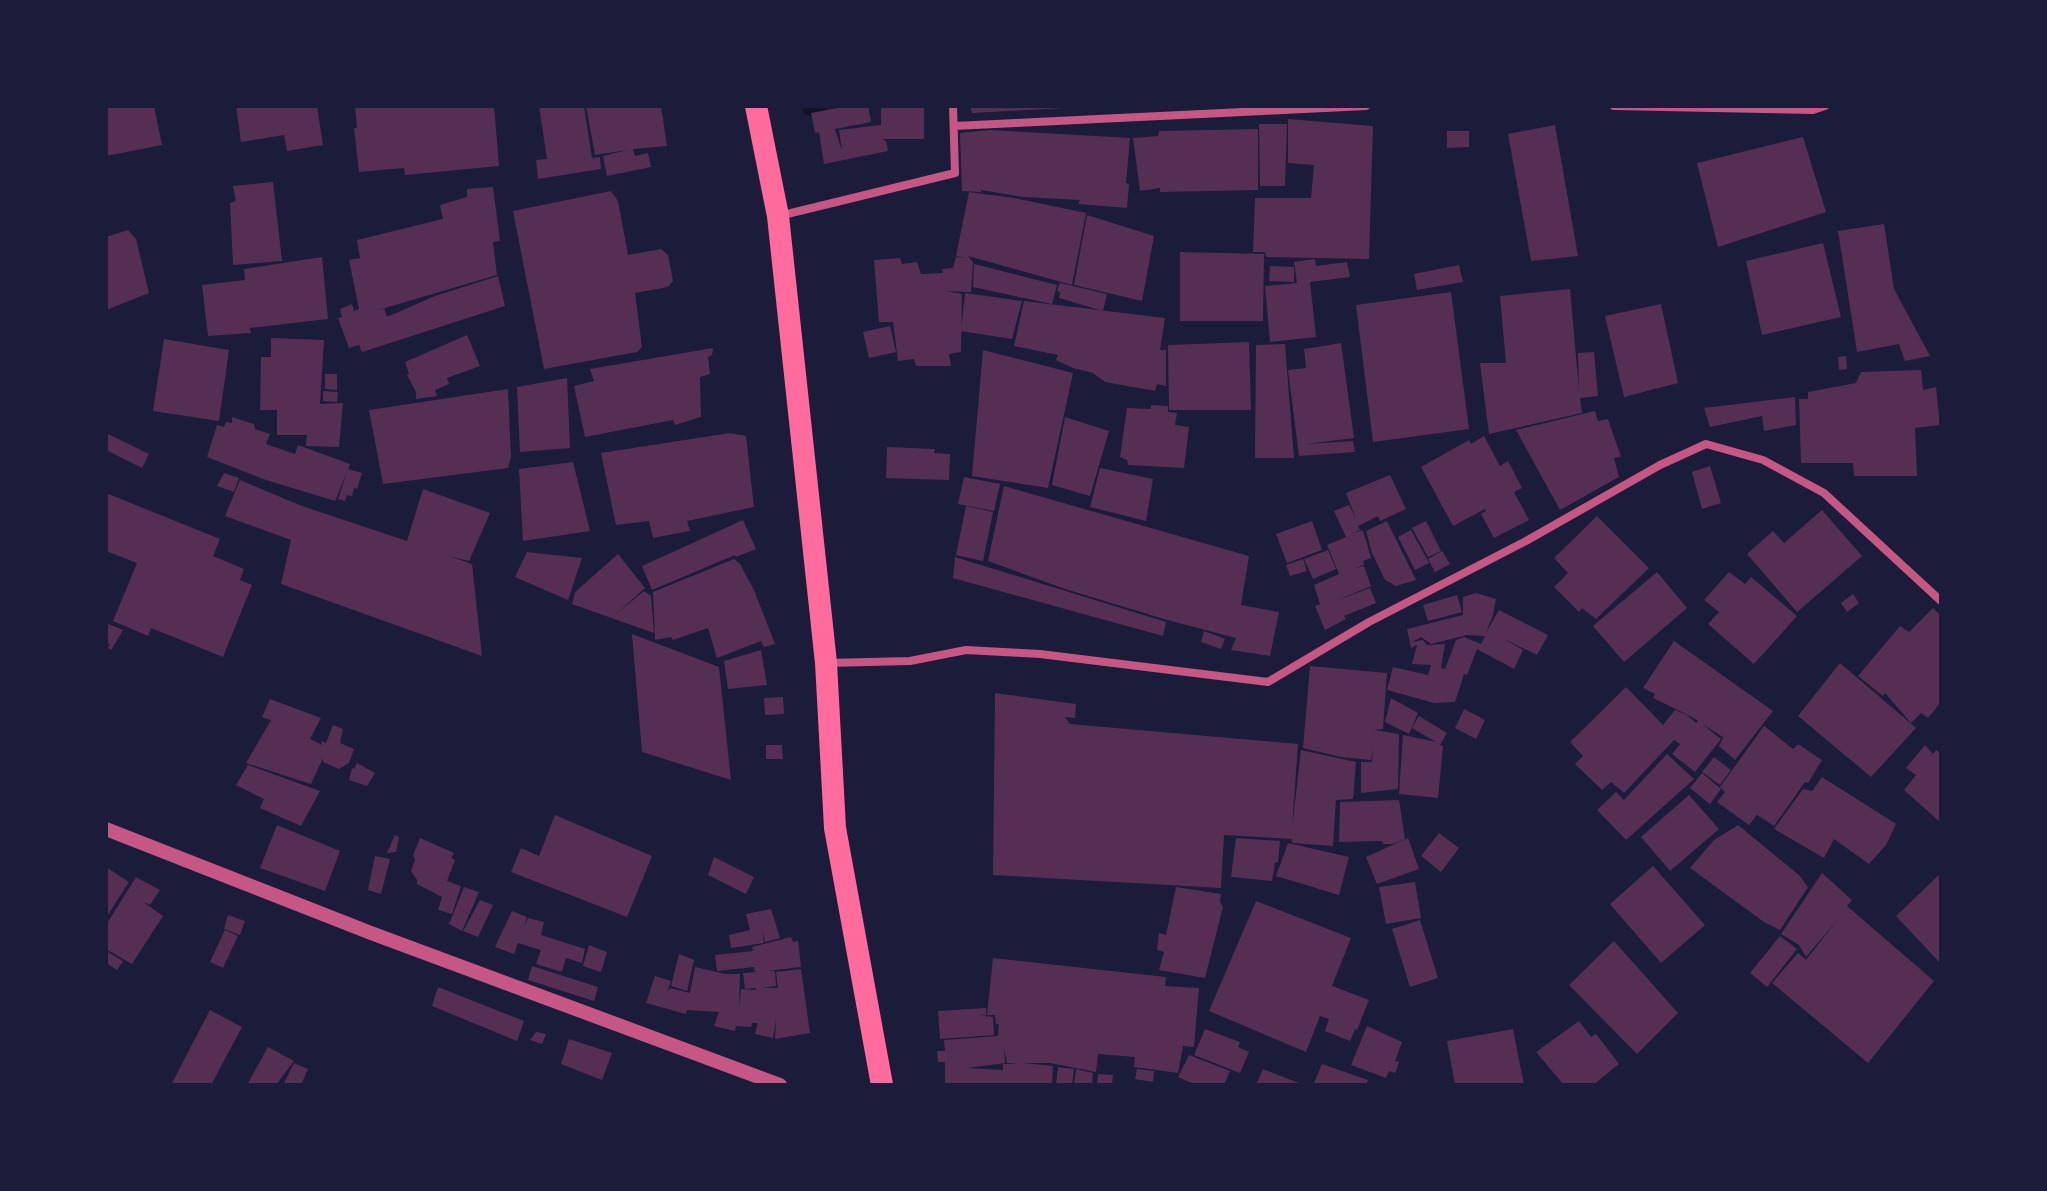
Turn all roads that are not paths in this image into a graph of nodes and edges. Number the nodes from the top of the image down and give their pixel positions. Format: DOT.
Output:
graph roads {
  1 [pos="756,106"];
  2 [pos="953,106"];
  3 [pos="1366,106"];
  4 [pos="1614,106"];
  5 [pos="1825,106"];
  6 [pos="954,126"];
  7 [pos="778,216"];
  8 [pos="1941,601"];
  9 [pos="826,663"];
  10 [pos="106,829"];
  11 [pos="780,1085"];
  12 [pos="882,1085"];
  1 -- 7 [label="highway"];
  2 -- 6 [label="street"];
  3 -- 6 [label="street"];
  4 -- 5 [label="street"];
  6 -- 7 [label="street"];
  7 -- 9 [label="highway"];
  8 -- 9 [label="street"];
  9 -- 12 [label="highway"];
  10 -- 11 [label="street"];
}
